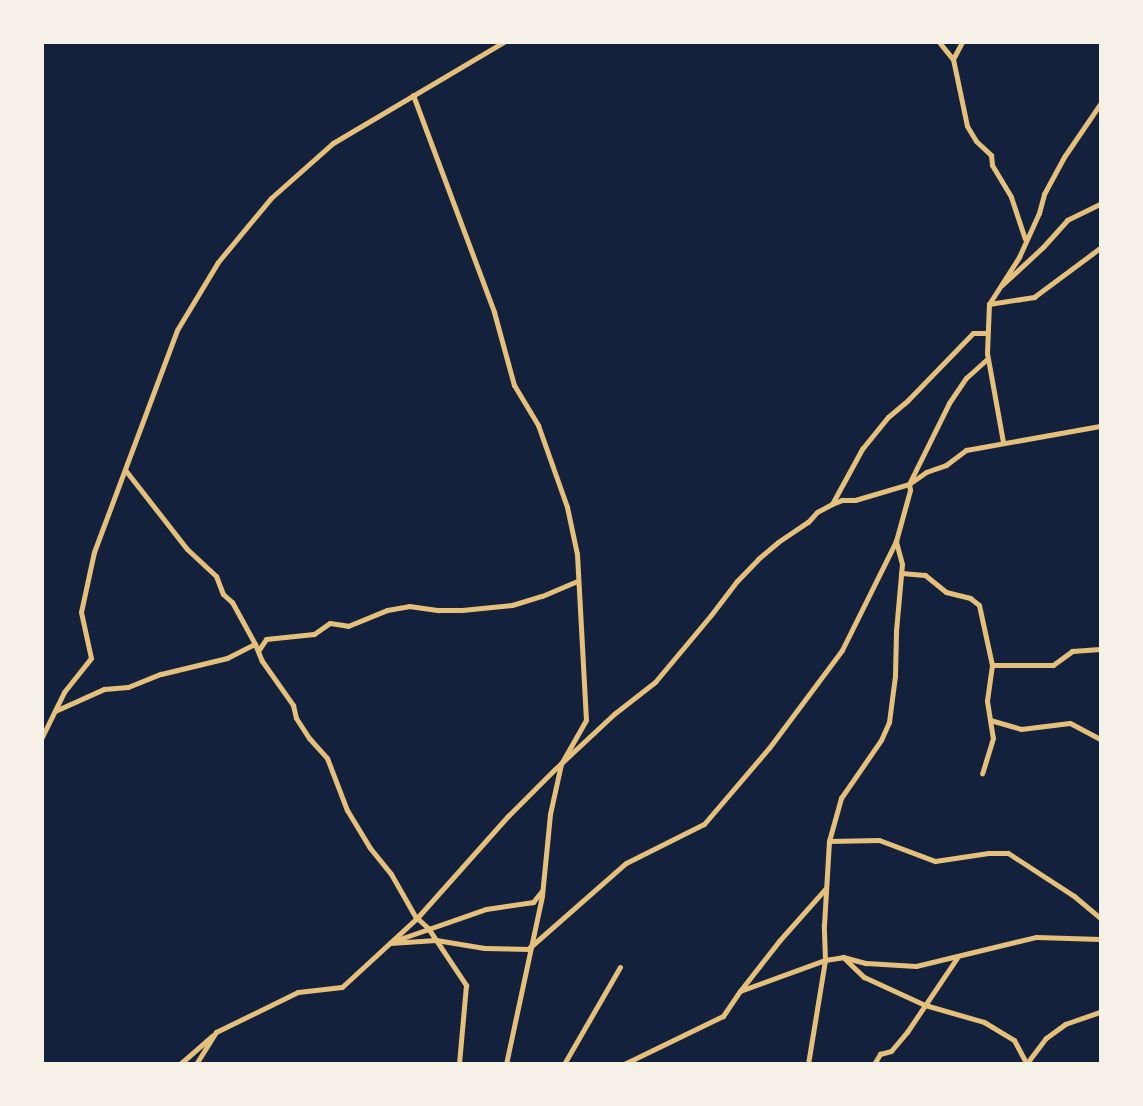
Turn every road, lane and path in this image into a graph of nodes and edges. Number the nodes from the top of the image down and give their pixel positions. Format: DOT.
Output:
graph roads {
  1 [pos="504,42"];
  2 [pos="940,42"];
  3 [pos="962,42"];
  4 [pos="952,59"];
  5 [pos="413,96"];
  6 [pos="1100,104"];
  7 [pos="1100,204"];
  8 [pos="1026,239"];
  9 [pos="1100,248"];
  10 [pos="994,292"];
  11 [pos="989,304"];
  12 [pos="987,333"];
  13 [pos="987,359"];
  14 [pos="1100,426"];
  15 [pos="1003,442"];
  16 [pos="126,471"];
  17 [pos="909,484"];
  18 [pos="832,504"];
  19 [pos="896,541"];
  20 [pos="901,573"];
  21 [pos="578,581"];
  22 [pos="255,644"];
  23 [pos="1100,649"];
  24 [pos="258,651"];
  25 [pos="992,665"];
  26 [pos="55,711"];
  27 [pos="990,720"];
  28 [pos="42,737"];
  29 [pos="1100,739"];
  30 [pos="562,764"];
  31 [pos="982,773"];
  32 [pos="829,841"];
  33 [pos="826,888"];
  34 [pos="542,890"];
  35 [pos="417,918"];
  36 [pos="1100,918"];
  37 [pos="428,928"];
  38 [pos="1100,939"];
  39 [pos="436,940"];
  40 [pos="389,943"];
  41 [pos="528,949"];
  42 [pos="843,957"];
  43 [pos="957,958"];
  44 [pos="825,960"];
  45 [pos="620,967"];
  46 [pos="740,991"];
  47 [pos="925,1005"];
  48 [pos="1100,1012"];
  49 [pos="216,1032"];
  50 [pos="1027,1063"];
  51 [pos="180,1064"];
  52 [pos="196,1064"];
  53 [pos="459,1064"];
  54 [pos="506,1064"];
  55 [pos="564,1064"];
  56 [pos="624,1064"];
  57 [pos="808,1064"];
  58 [pos="874,1064"];
  1 -- 5 [label="street"];
  2 -- 4 [label="street"];
  3 -- 4 [label="street"];
  4 -- 8 [label="street"];
  5 -- 16 [label="street"];
  5 -- 21 [label="street"];
  6 -- 8 [label="street"];
  7 -- 10 [label="street"];
  8 -- 10 [label="street"];
  9 -- 11 [label="street"];
  10 -- 11 [label="street"];
  11 -- 12 [label="street"];
  12 -- 13 [label="street"];
  12 -- 18 [label="street"];
  13 -- 15 [label="street"];
  13 -- 17 [label="street"];
  14 -- 15 [label="street"];
  15 -- 17 [label="street"];
  16 -- 22 [label="street"];
  16 -- 26 [label="street"];
  17 -- 18 [label="street"];
  17 -- 19 [label="street"];
  18 -- 30 [label="street"];
  19 -- 20 [label="street"];
  19 -- 41 [label="street"];
  20 -- 25 [label="street"];
  20 -- 32 [label="street"];
  21 -- 24 [label="street"];
  21 -- 30 [label="street"];
  22 -- 24 [label="street"];
  22 -- 26 [label="street"];
  23 -- 25 [label="street"];
  24 -- 35 [label="street"];
  25 -- 27 [label="street"];
  26 -- 28 [label="street"];
  27 -- 29 [label="street"];
  27 -- 31 [label="street"];
  30 -- 34 [label="street"];
  30 -- 35 [label="street"];
  32 -- 33 [label="street"];
  32 -- 36 [label="street"];
  33 -- 44 [label="street"];
  33 -- 46 [label="street"];
  34 -- 37 [label="street"];
  34 -- 41 [label="street"];
  35 -- 37 [label="street"];
  35 -- 40 [label="street"];
  37 -- 39 [label="street"];
  37 -- 40 [label="street"];
  38 -- 43 [label="street"];
  39 -- 40 [label="street"];
  39 -- 41 [label="street"];
  39 -- 53 [label="street"];
  40 -- 49 [label="street"];
  41 -- 54 [label="street"];
  42 -- 43 [label="street"];
  42 -- 44 [label="street"];
  42 -- 47 [label="street"];
  43 -- 47 [label="street"];
  44 -- 46 [label="street"];
  44 -- 57 [label="street"];
  45 -- 55 [label="street"];
  46 -- 56 [label="street"];
  47 -- 50 [label="street"];
  47 -- 58 [label="street"];
  48 -- 50 [label="street"];
  49 -- 51 [label="street"];
  49 -- 52 [label="street"];
}
